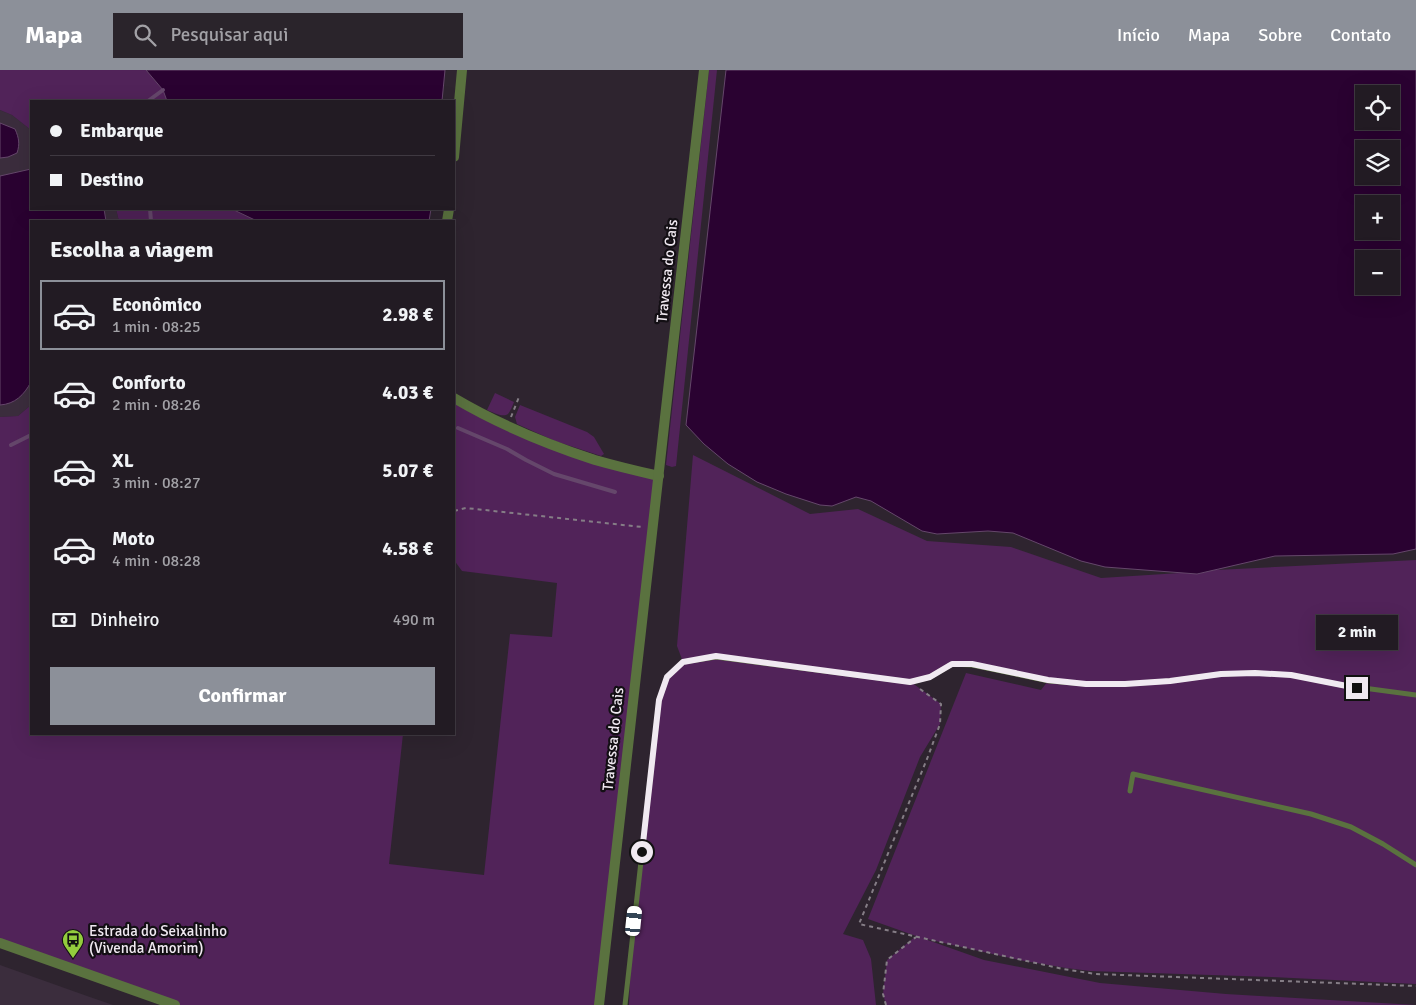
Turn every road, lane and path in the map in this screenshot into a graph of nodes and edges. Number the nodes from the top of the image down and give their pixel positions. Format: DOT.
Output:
graph roads {
  1 [pos="462,70"];
  2 [pos="704,70"];
  3 [pos="455,146"];
  4 [pos="519,398"];
  5 [pos="455,399"];
  6 [pos="506,426"];
  7 [pos="658,476"];
  8 [pos="455,511"];
  9 [pos="652,528"];
  10 [pos="910,682"];
  11 [pos="1416,695"];
  12 [pos="1130,791"];
  13 [pos="1416,865"];
  14 [pos="916,936"];
  15 [pos="0,944"];
  16 [pos="1416,986"];
  17 [pos="175,1005"];
  18 [pos="599,1005"];
  19 [pos="625,1005"];
  20 [pos="886,1005"];
  1 -- 3 [label="street"];
  2 -- 7 [label="street, Travessa do Cais"];
  4 -- 6 [label="path"];
  5 -- 6 [label="street"];
  6 -- 7 [label="street"];
  7 -- 9 [label="street, Travessa do Cais"];
  8 -- 9 [label="path"];
  9 -- 18 [label="street, Travessa do Cais"];
  10 -- 11 [label="lane"];
  10 -- 14 [label="path"];
  10 -- 19 [label="lane"];
  12 -- 13 [label="lane"];
  14 -- 16 [label="path"];
  14 -- 20 [label="path"];
  15 -- 17 [label="street"];
}
